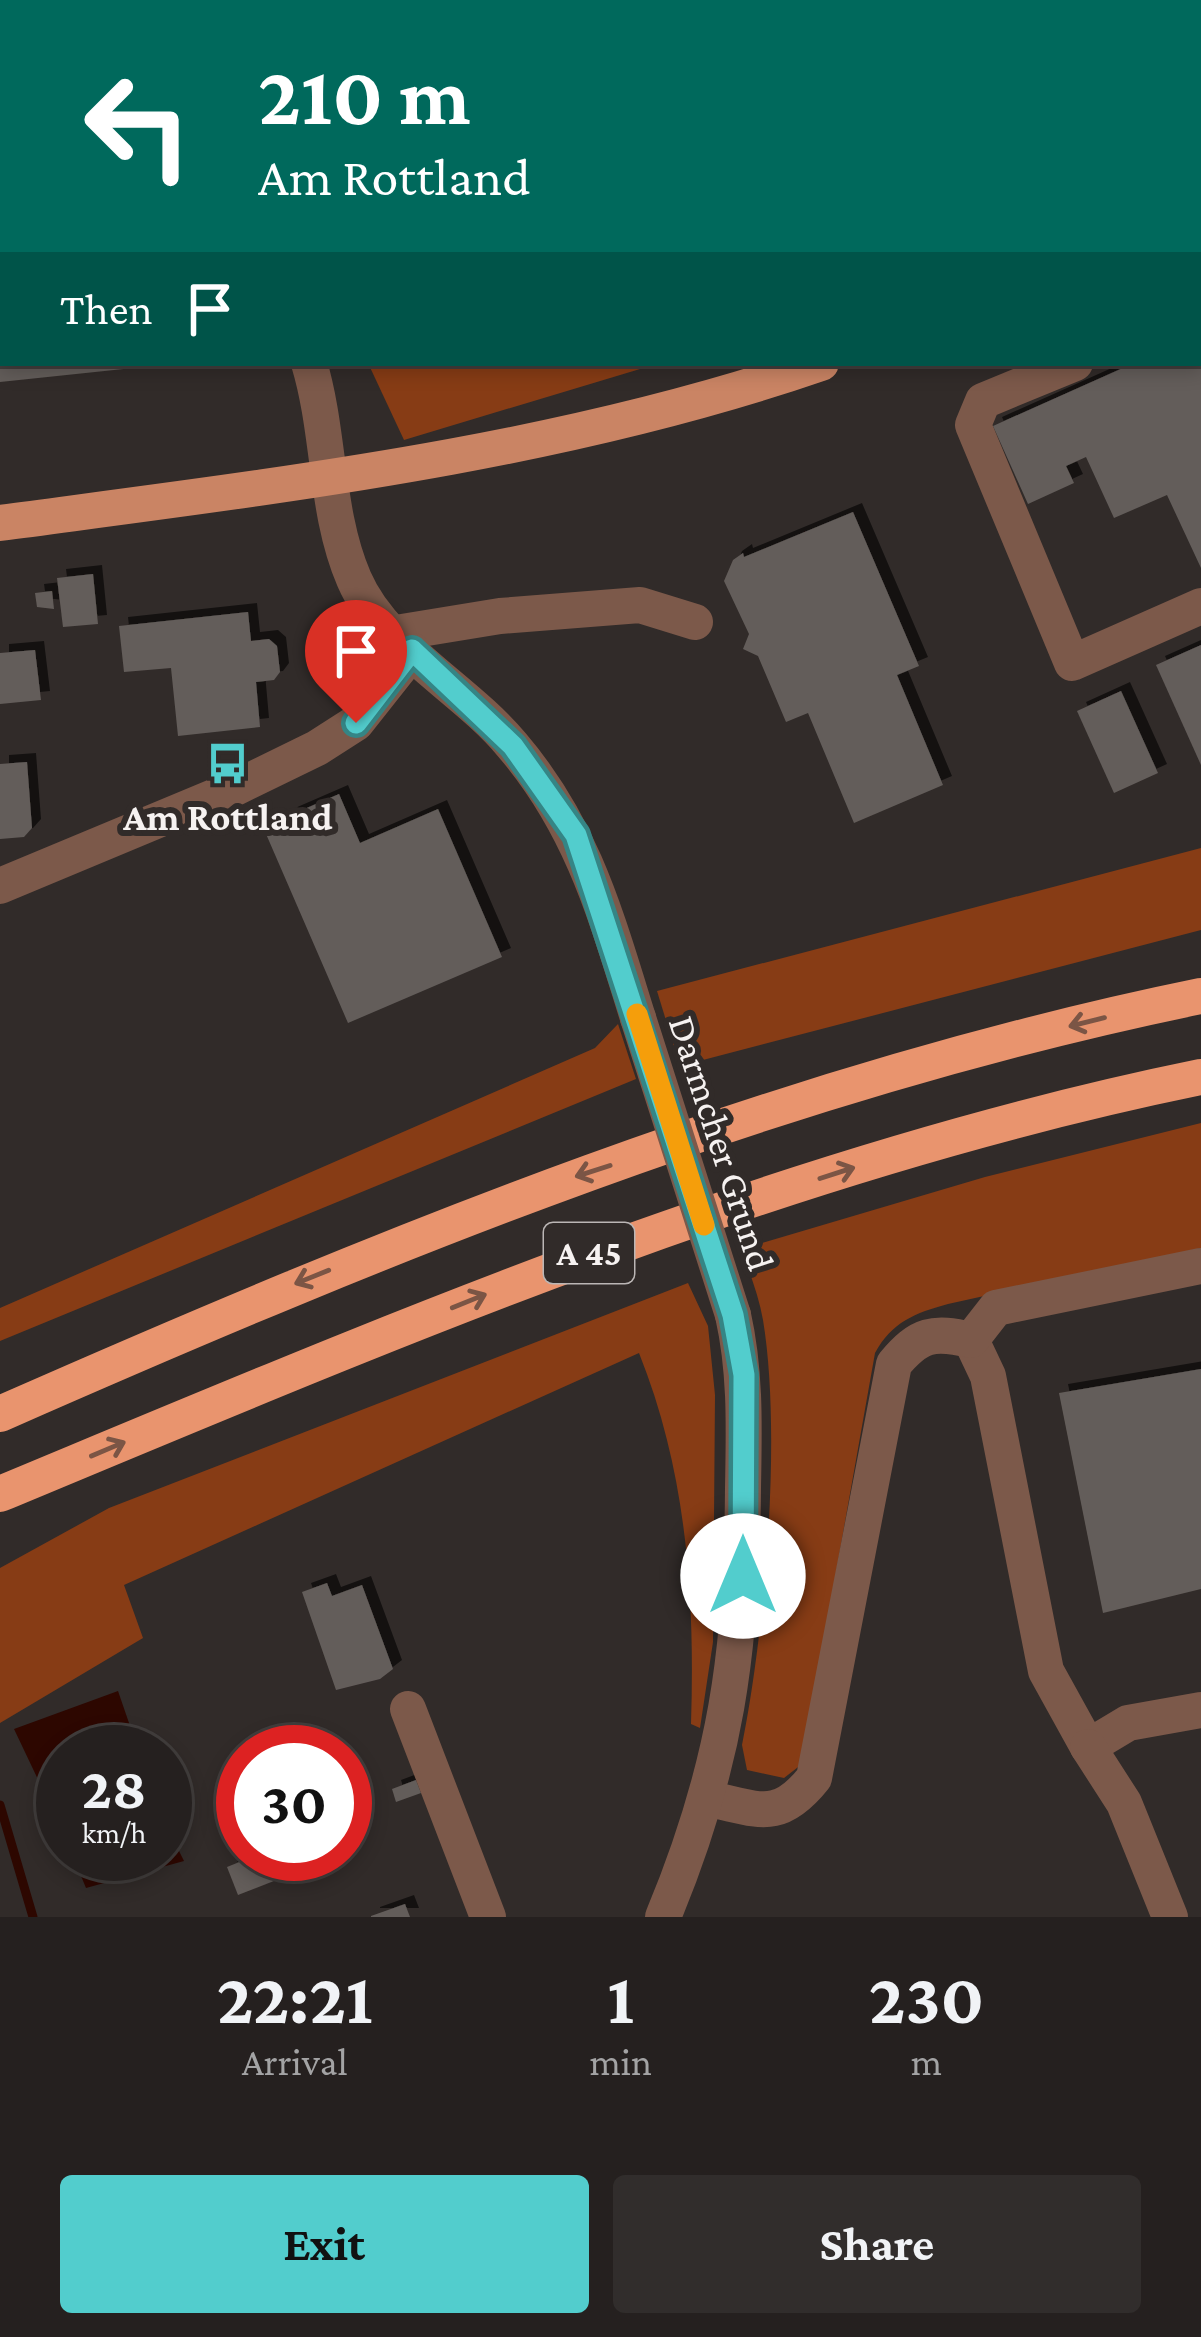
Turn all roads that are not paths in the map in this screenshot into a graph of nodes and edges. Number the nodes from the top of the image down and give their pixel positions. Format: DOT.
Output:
graph roads {
  1 [pos="310,366"];
  2 [pos="811,366"];
  3 [pos="1068,366"];
  4 [pos="332,478"];
  5 [pos="0,524"];
  6 [pos="1201,606"];
  7 [pos="695,622"];
  8 [pos="404,642"];
  9 [pos="0,886"];
  10 [pos="1201,996"];
  11 [pos="1201,1077"];
  12 [pos="1201,1266"];
  13 [pos="971,1340"];
  14 [pos="0,1414"];
  15 [pos="0,1494"];
  16 [pos="408,1709"];
  17 [pos="1201,1710"];
  18 [pos="1088,1747"];
  19 [pos="709,1799"];
  20 [pos="488,1917"];
  21 [pos="663,1917"];
  22 [pos="1170,1917"];
  1 -- 4 [label="street, Darmcher Grund"];
  2 -- 4 [label="main road"];
  3 -- 6 [label="street"];
  4 -- 5 [label="main road"];
  4 -- 8 [label="street, Darmcher Grund"];
  7 -- 8 [label="street"];
  8 -- 9 [label="street"];
  8 -- 19 [label="street, Darmcher Grund, bridge"];
  10 -- 14 [label="highway, A 45, one-way"];
  15 -- 11 [label="highway, A 45, one-way"];
  12 -- 13 [label="street"];
  13 -- 18 [label="street"];
  13 -- 19 [label="street"];
  16 -- 20 [label="street"];
  17 -- 18 [label="street"];
  18 -- 22 [label="street"];
  19 -- 21 [label="street, Darmcher Grund"];
}
